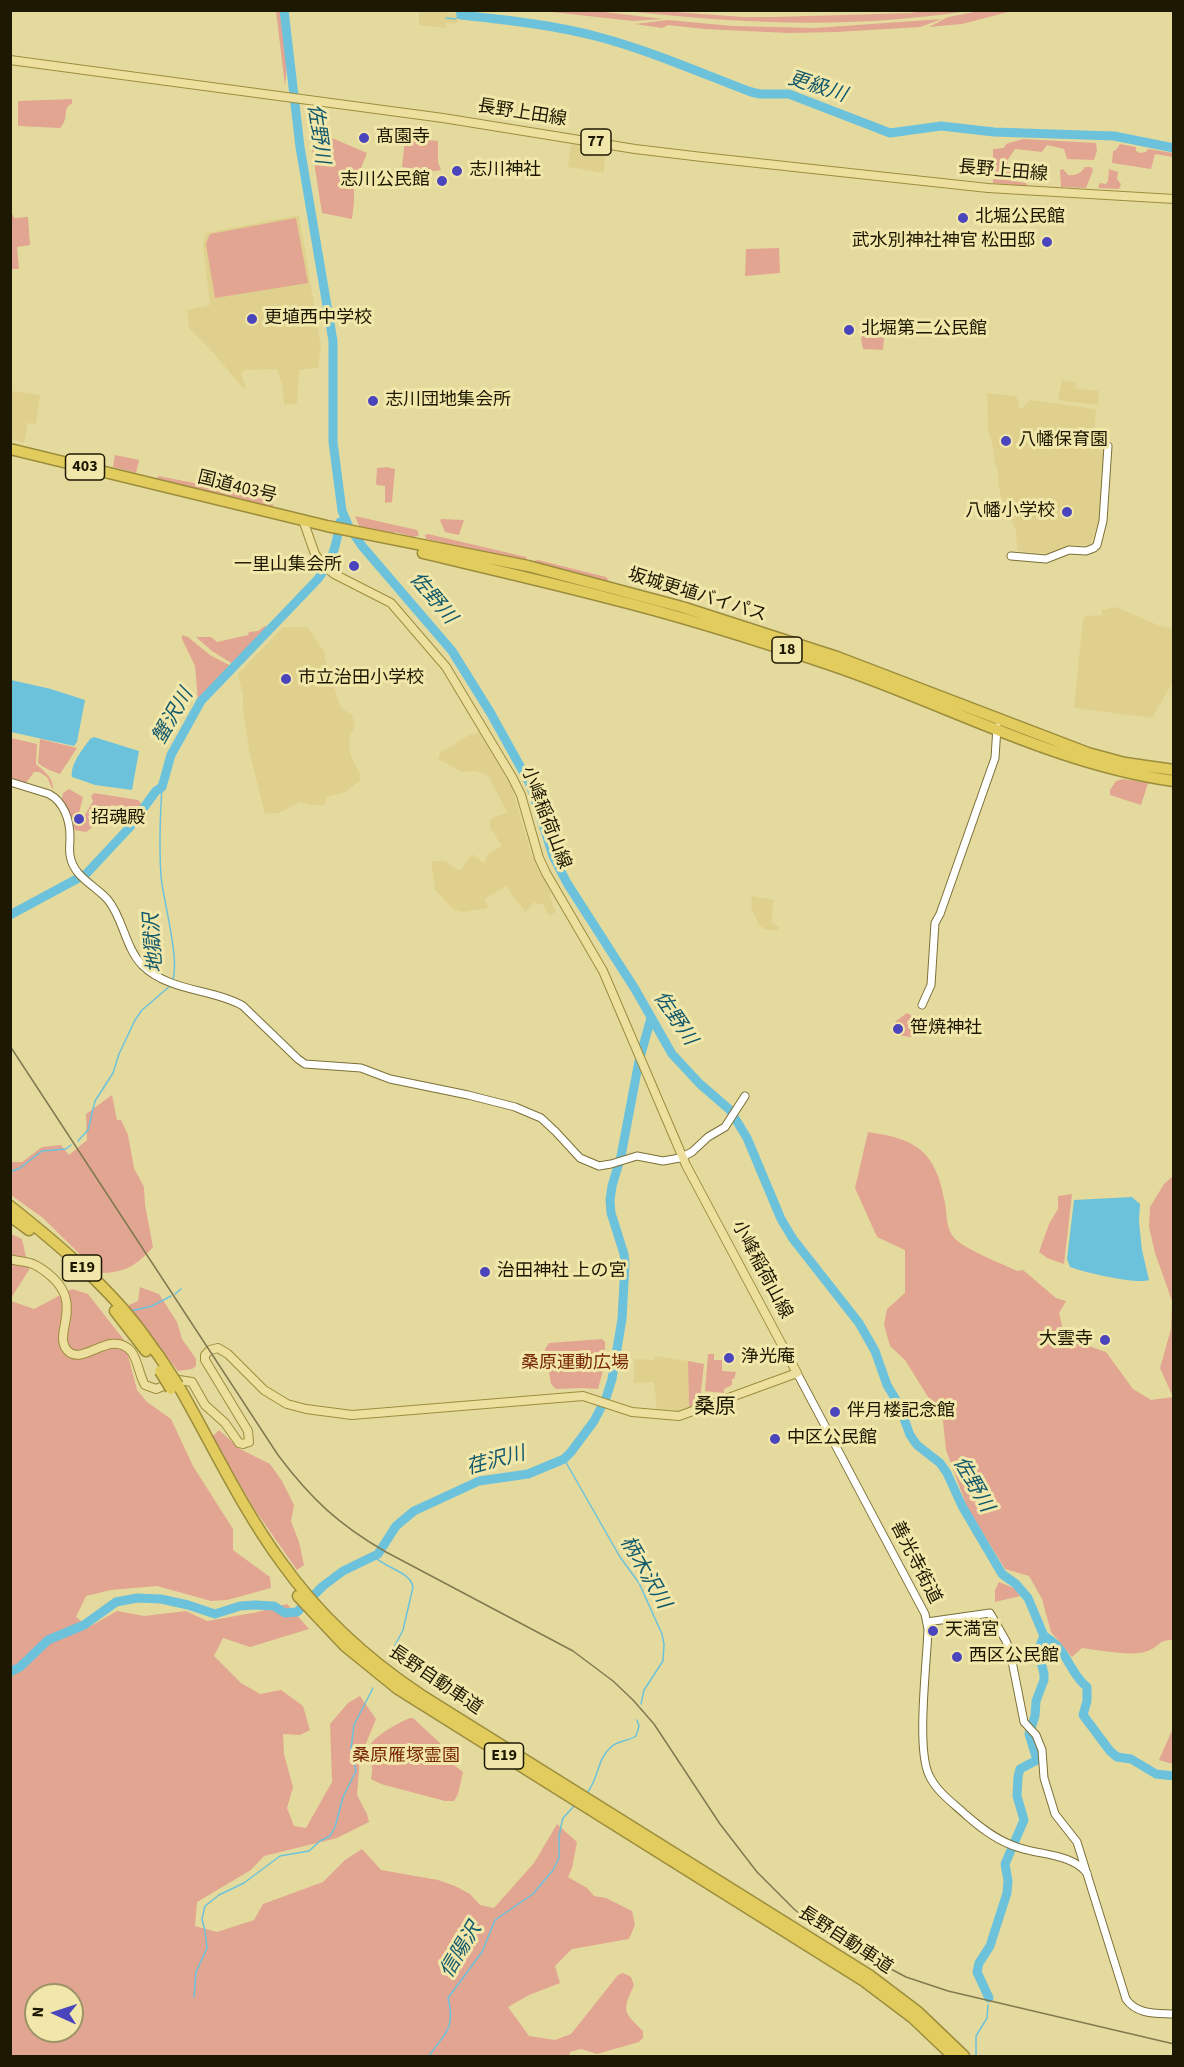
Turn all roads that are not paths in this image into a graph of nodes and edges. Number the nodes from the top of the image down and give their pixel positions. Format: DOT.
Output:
graph roads {
  1 [pos="10,60"];
  2 [pos="1173,199"];
  3 [pos="1108,446"];
  4 [pos="10,449"];
  5 [pos="304,523"];
  6 [pos="1011,556"];
  7 [pos="997,724"];
  8 [pos="1173,770"];
  9 [pos="1173,781"];
  10 [pos="10,782"];
  11 [pos="922,1005"];
  12 [pos="745,1096"];
  13 [pos="683,1157"];
  14 [pos="10,1206"];
  15 [pos="10,1216"];
  16 [pos="42,1236"];
  17 [pos="10,1259"];
  18 [pos="797,1373"];
  19 [pos="927,1622"];
  20 [pos="1087,1873"];
  21 [pos="705,1877"];
  22 [pos="1173,2014"];
  23 [pos="953,2056"];
  24 [pos="964,2056"];
  1 -- 2 [label="main road, 長野上田線 / 77"];
  3 -- 6 [label="street"];
  4 -- 5 [label="highway, 国道403号 / 403"];
  5 -- 7 [label="highway, 坂城更埴バイパス / 18"];
  5 -- 13 [label="main road, 小峰稲荷山線"];
  7 -- 8 [label="highway, 坂城更埴バイパス / 18"];
  7 -- 9 [label="highway, 坂城更埴バイパス / 18"];
  7 -- 11 [label="street"];
  10 -- 13 [label="street"];
  12 -- 13 [label="street"];
  13 -- 18 [label="main road, 小峰稲荷山線"];
  14 -- 16 [label="highway, 長野自動車道 / E19"];
  15 -- 16 [label="highway, 長野自動車道 / E19"];
  16 -- 21 [label="highway, 長野自動車道 / E19, bridge"];
  17 -- 18 [label="main road"];
  18 -- 19 [label="street, 善光寺街道"];
  19 -- 20 [label="street"];
  19 -- 20 [label="street, 善光寺街道"];
  20 -- 22 [label="street, 善光寺街道"];
  21 -- 23 [label="highway, 長野自動車道 / E19"];
  21 -- 24 [label="highway, 長野自動車道 / E19"];
}
